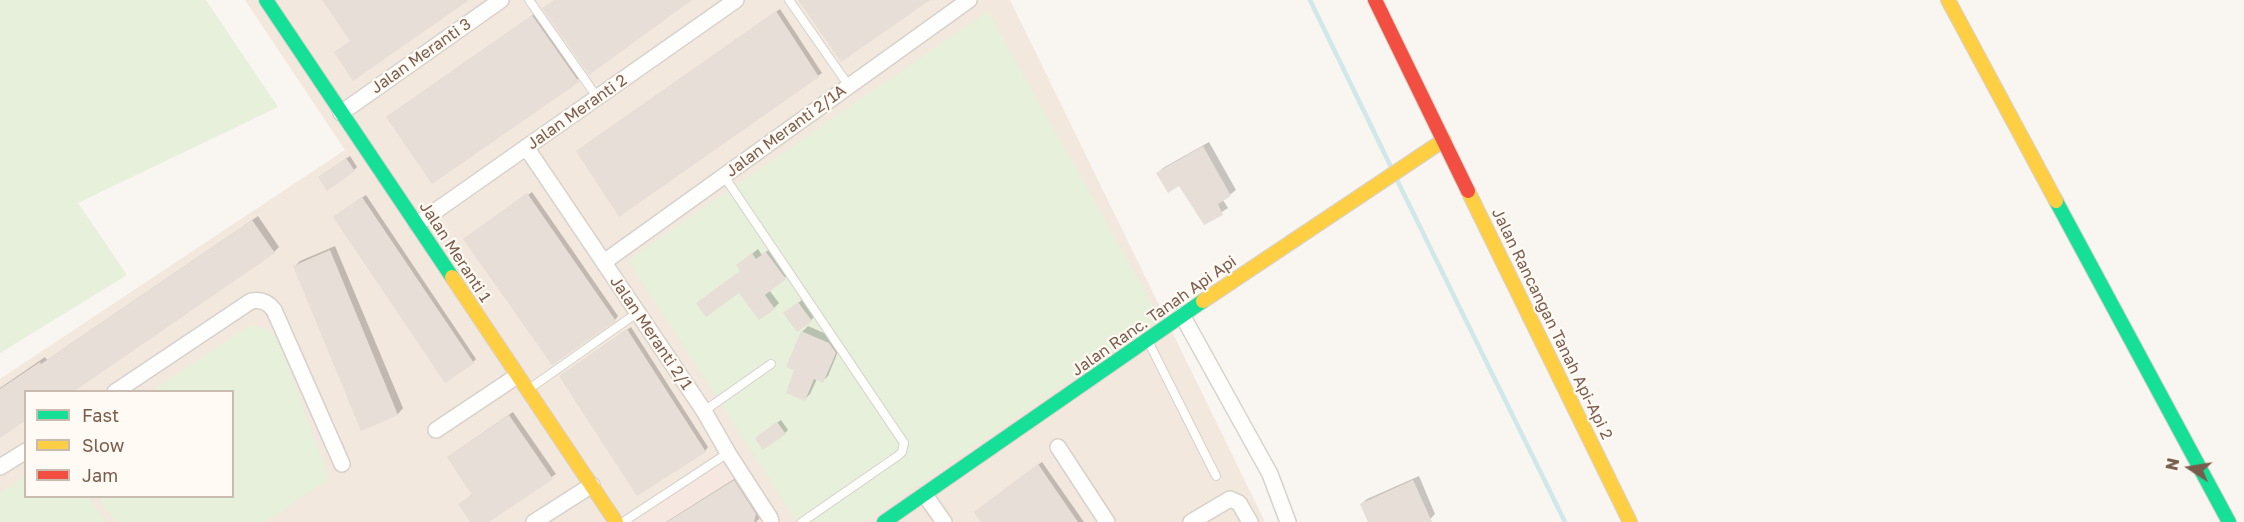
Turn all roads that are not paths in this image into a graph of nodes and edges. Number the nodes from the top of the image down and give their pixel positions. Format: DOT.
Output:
graph roads {
  1 [pos="501,0"];
  2 [pos="528,0"];
  3 [pos="736,0"];
  4 [pos="789,0"];
  5 [pos="969,0"];
  6 [pos="1375,0"];
  7 [pos="1948,0"];
  8 [pos="271,2"];
  9 [pos="849,86"];
  10 [pos="597,98"];
  11 [pos="341,113"];
  12 [pos="1444,140"];
  13 [pos="526,147"];
  14 [pos="723,176"];
  15 [pos="417,224"];
  16 [pos="604,262"];
  17 [pos="636,313"];
  18 [pos="1182,315"];
  19 [pos="1147,339"];
  20 [pos="771,364"];
  21 [pos="517,376"];
  22 [pos="118,390"];
  23 [pos="527,390"];
  24 [pos="704,411"];
  25 [pos="436,430"];
  26 [pos="1058,447"];
  27 [pos="24,452"];
  28 [pos="728,453"];
  29 [pos="342,464"];
  30 [pos="0,468"];
  31 [pos="1216,476"];
  32 [pos="592,485"];
  33 [pos="925,495"];
  34 [pos="534,522"];
  35 [pos="616,522"];
  36 [pos="623,522"];
  37 [pos="771,522"];
  38 [pos="802,522"];
  39 [pos="884,522"];
  40 [pos="944,522"];
  41 [pos="1107,522"];
  42 [pos="1191,522"];
  43 [pos="1250,522"];
  44 [pos="1288,522"];
  45 [pos="1630,522"];
  46 [pos="2229,522"];
  1 -- 11 [label="street, Jalan Meranti 3"];
  2 -- 10 [label="lane"];
  3 -- 10 [label="street, Jalan Meranti 2"];
  4 -- 9 [label="lane"];
  5 -- 9 [label="street, Jalan Meranti 2/1A"];
  6 -- 12 [label="street, Jalan Rancangan Tanah Api-Api 2"];
  7 -- 46 [label="street"];
  8 -- 11 [label="street, Jalan Meranti 1"];
  9 -- 14 [label="street, Jalan Meranti 2/1A"];
  10 -- 13 [label="street, Jalan Meranti 2"];
  11 -- 15 [label="street, Jalan Meranti 1"];
  12 -- 18 [label="street, Jalan Ranc. Tanah Api Api"];
  12 -- 45 [label="street, Jalan Rancangan Tanah Api-Api 2"];
  13 -- 15 [label="street, Jalan Meranti 2"];
  13 -- 16 [label="street, Jalan Meranti 2/1"];
  14 -- 16 [label="street, Jalan Meranti 2/1A"];
  14 -- 38 [label="lane"];
  15 -- 21 [label="street, Jalan Meranti 1"];
  16 -- 17 [label="street, Jalan Meranti 2/1"];
  17 -- 23 [label="lane"];
  17 -- 24 [label="street, Jalan Meranti 2/1"];
  18 -- 19 [label="street, Jalan Ranc. Tanah Api Api"];
  18 -- 44 [label="street"];
  19 -- 31 [label="lane"];
  19 -- 33 [label="street, Jalan Ranc. Tanah Api Api"];
  20 -- 24 [label="lane"];
  21 -- 23 [label="street, Jalan Meranti 1"];
  21 -- 25 [label="street"];
  22 -- 29 [label="street"];
  23 -- 32 [label="street, Jalan Meranti 1"];
  24 -- 28 [label="street, Jalan Meranti 2/1"];
  26 -- 41 [label="street"];
  27 -- 30 [label="street"];
  28 -- 36 [label="lane"];
  28 -- 37 [label="street, Jalan Meranti 2/1"];
  32 -- 34 [label="street"];
  32 -- 35 [label="street, Jalan Meranti 1"];
  33 -- 39 [label="street, Jalan Ranc. Tanah Api Api"];
  33 -- 40 [label="street"];
  42 -- 43 [label="street"];
}
